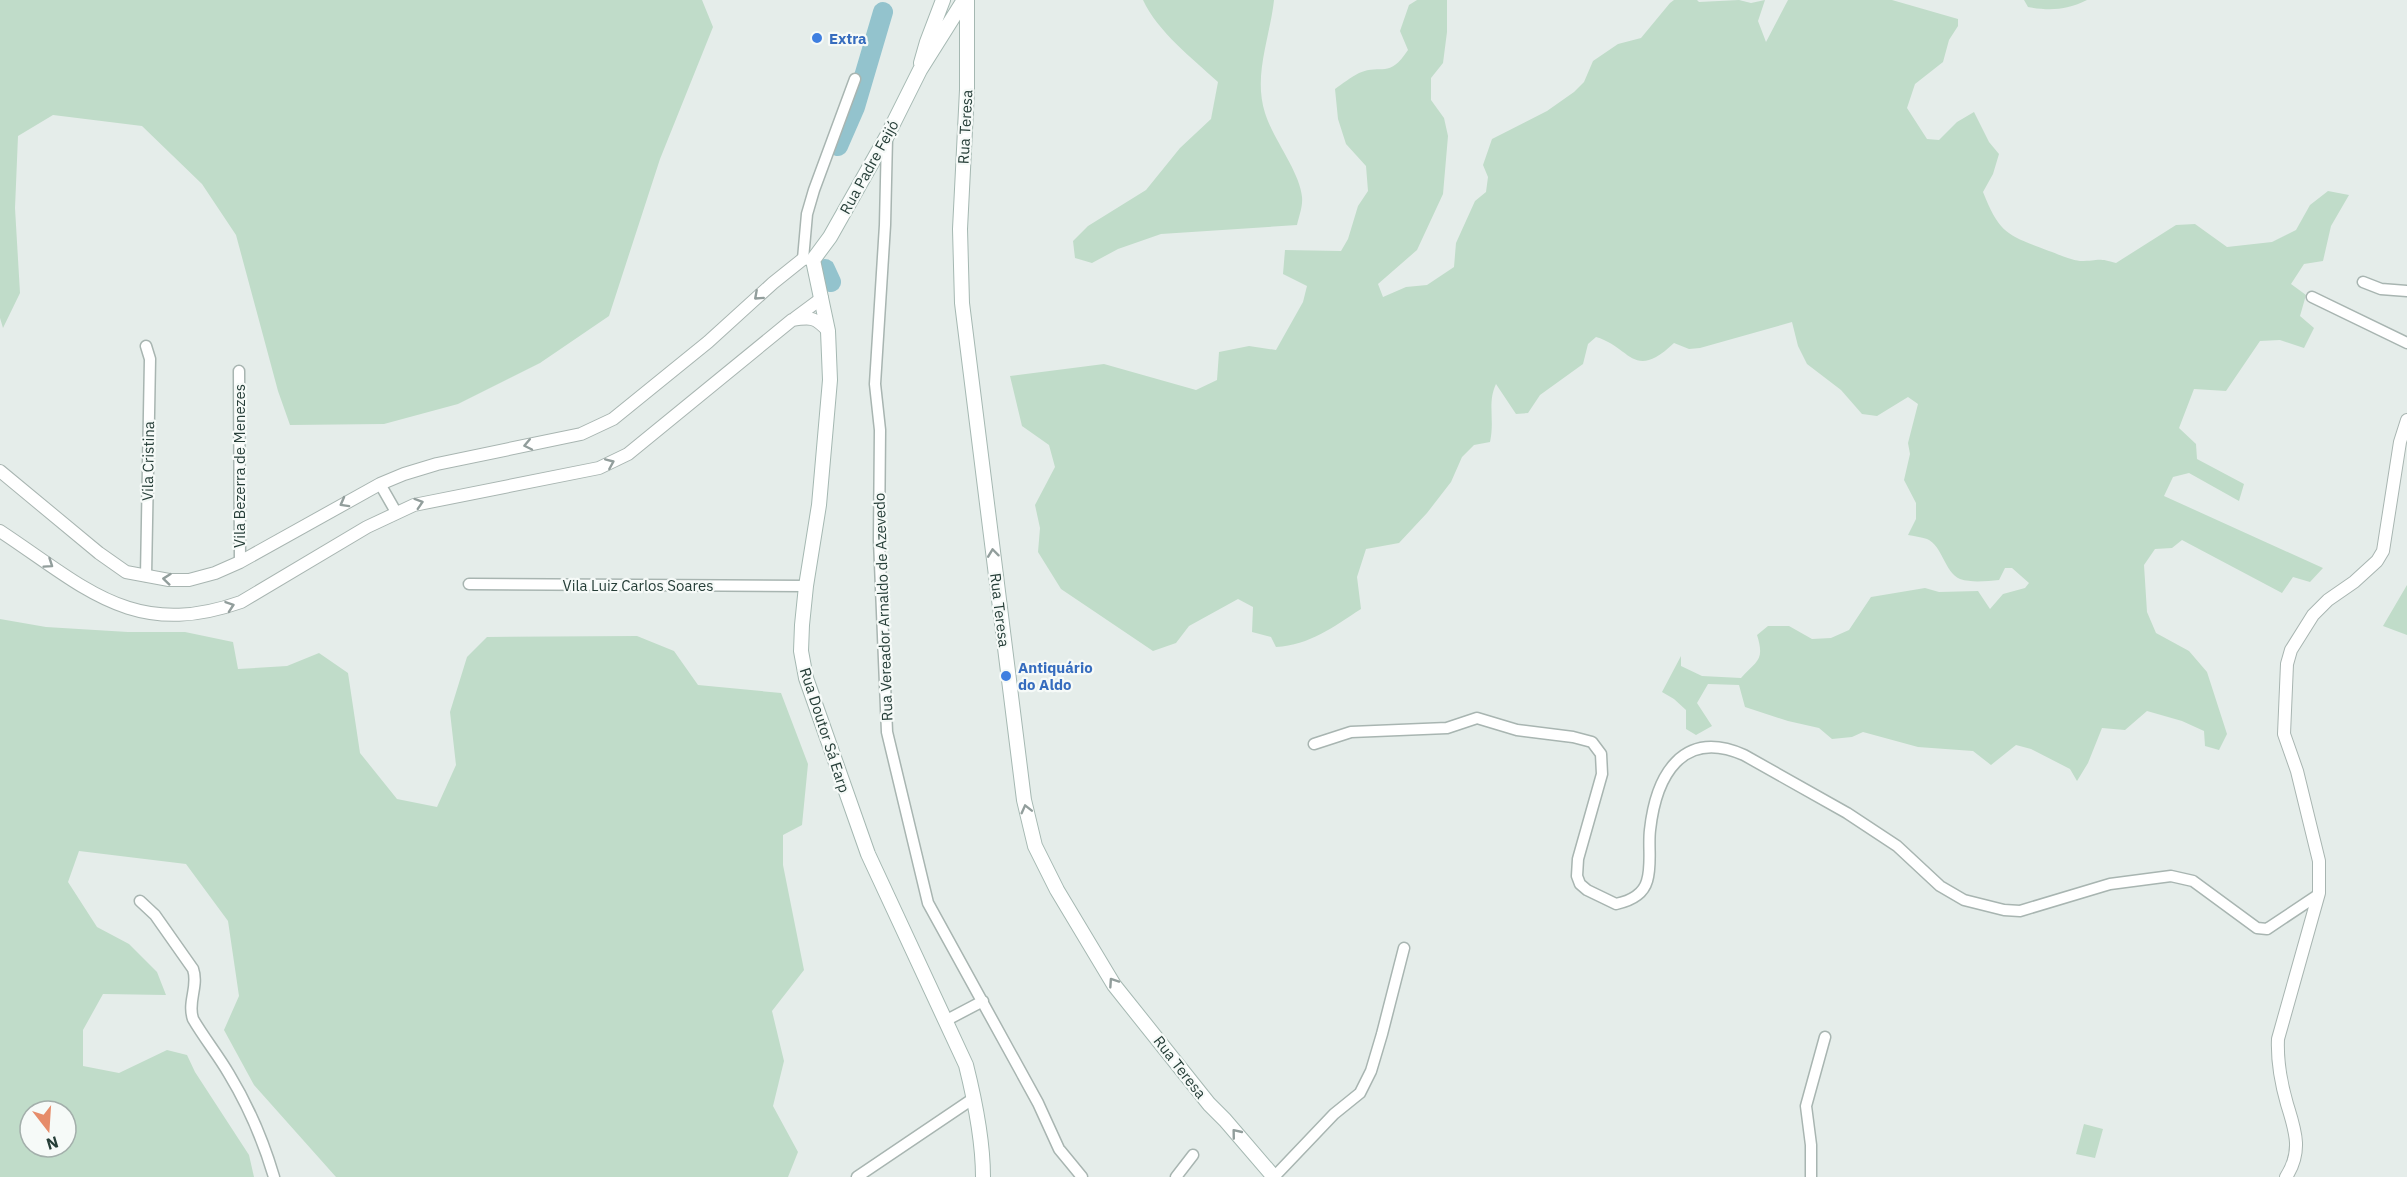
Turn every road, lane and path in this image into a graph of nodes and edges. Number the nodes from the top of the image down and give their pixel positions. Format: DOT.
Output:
graph roads {
  1 [pos="943,0"];
  2 [pos="966,0"];
  3 [pos="920,70"];
  4 [pos="855,79"];
  5 [pos="887,136"];
  6 [pos="808,260"];
  7 [pos="2363,282"];
  8 [pos="2407,291"];
  9 [pos="2312,297"];
  10 [pos="822,298"];
  11 [pos="792,320"];
  12 [pos="828,331"];
  13 [pos="2407,343"];
  14 [pos="146,346"];
  15 [pos="239,371"];
  16 [pos="2407,420"];
  17 [pos="0,471"];
  18 [pos="380,484"];
  19 [pos="396,512"];
  20 [pos="0,531"];
  21 [pos="240,562"];
  22 [pos="146,576"];
  23 [pos="469,584"];
  24 [pos="806,586"];
  25 [pos="1314,744"];
  26 [pos="2318,895"];
  27 [pos="140,901"];
  28 [pos="1404,948"];
  29 [pos="983,1001"];
  30 [pos="945,1021"];
  31 [pos="1825,1037"];
  32 [pos="974,1098"];
  33 [pos="1193,1155"];
  34 [pos="274,1177"];
  35 [pos="857,1177"];
  36 [pos="983,1177"];
  37 [pos="1082,1177"];
  38 [pos="1176,1177"];
  39 [pos="1274,1177"];
  40 [pos="1811,1177"];
  41 [pos="2286,1177"];
  1 -- 3 [label="main road, Rua Padre Feijó"];
  2 -- 3 [label="main road, Rua Padre Feijó"];
  39 -- 2 [label="main road, Rua Teresa, one-way"];
  3 -- 5 [label="main road, Rua Padre Feijó"];
  4 -- 6 [label="street"];
  5 -- 6 [label="main road, Rua Padre Feijó"];
  5 -- 29 [label="street, Rua Vereador Arnaldo de Azevedo"];
  6 -- 10 [label="main road, Rua Doutor Sá Earp"];
  6 -- 18 [label="street, one-way"];
  7 -- 8 [label="street"];
  9 -- 13 [label="street"];
  10 -- 11 [label="street"];
  10 -- 12 [label="main road, Rua Doutor Sá Earp"];
  11 -- 12 [label="street"];
  19 -- 11 [label="street, one-way"];
  12 -- 24 [label="main road, Rua Doutor Sá Earp"];
  14 -- 22 [label="street, Vila Cristina"];
  15 -- 21 [label="street, Vila Bezerra de Menezes"];
  16 -- 26 [label="street"];
  17 -- 22 [label="street"];
  18 -- 19 [label="street"];
  18 -- 21 [label="street, one-way"];
  20 -- 19 [label="street, one-way"];
  21 -- 22 [label="street, one-way"];
  23 -- 24 [label="street, Vila Luiz Carlos Soares"];
  24 -- 30 [label="main road, Rua Doutor Sá Earp"];
  25 -- 26 [label="street"];
  26 -- 41 [label="street"];
  27 -- 34 [label="street"];
  28 -- 39 [label="street"];
  29 -- 30 [label="street"];
  29 -- 37 [label="street, Rua Vereador Arnaldo de Azevedo"];
  30 -- 32 [label="main road, Rua Doutor Sá Earp"];
  31 -- 40 [label="street"];
  32 -- 35 [label="street"];
  32 -- 36 [label="main road, Rua Doutor Sá Earp"];
  33 -- 38 [label="street"];
}
